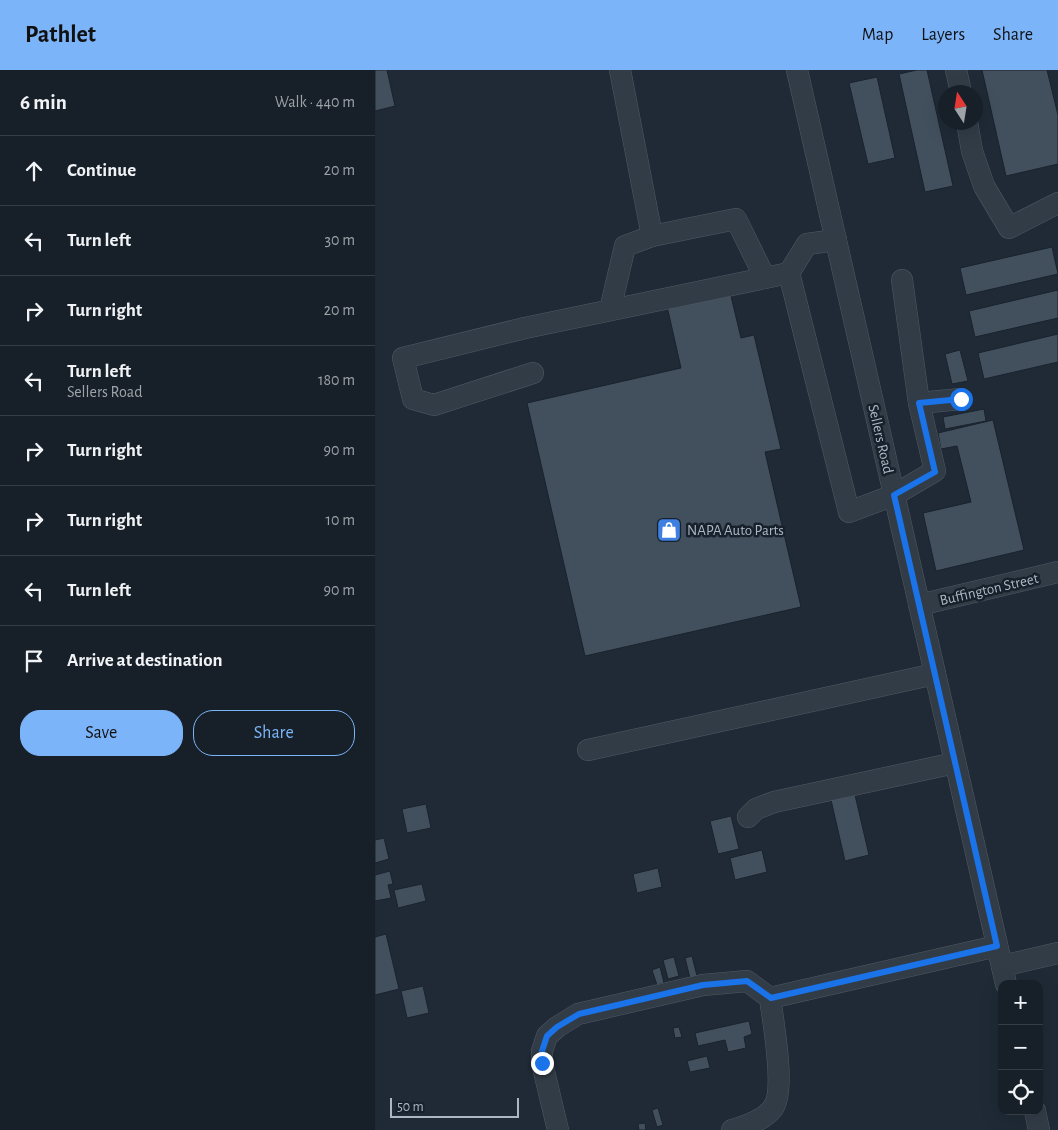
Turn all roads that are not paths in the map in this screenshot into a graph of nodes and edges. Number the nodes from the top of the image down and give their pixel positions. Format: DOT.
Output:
graph roads {
  1 [pos="620,70"];
  2 [pos="797,70"];
  3 [pos="956,70"];
  4 [pos="959,85"];
  5 [pos="968,130"];
  6 [pos="1057,207"];
  7 [pos="652,236"];
  8 [pos="836,240"];
  9 [pos="789,273"];
  10 [pos="765,278"];
  11 [pos="902,280"];
  12 [pos="610,310"];
  13 [pos="533,373"];
  14 [pos="961,399"];
  15 [pos="919,403"];
  16 [pos="894,495"];
  17 [pos="1058,572"];
  18 [pos="919,605"];
  19 [pos="935,674"];
  20 [pos="588,750"];
  21 [pos="955,763"];
  22 [pos="748,817"];
  23 [pos="1058,953"];
  24 [pos="1002,965"];
  25 [pos="771,998"];
  26 [pos="1036,1115"];
  27 [pos="558,1130"];
  28 [pos="732,1130"];
  29 [pos="1039,1130"];
  1 -- 7 [label="street"];
  2 -- 8 [label="street, Sellers Road"];
  3 -- 4 [label="street"];
  5 -- 6 [label="street"];
  7 -- 10 [label="street"];
  7 -- 12 [label="street"];
  8 -- 9 [label="street"];
  8 -- 16 [label="street, Sellers Road"];
  9 -- 10 [label="street"];
  9 -- 16 [label="street"];
  10 -- 12 [label="street"];
  11 -- 15 [label="street"];
  12 -- 13 [label="street"];
  14 -- 15 [label="street"];
  15 -- 16 [label="street"];
  16 -- 18 [label="street, Sellers Road"];
  17 -- 18 [label="street, Buffington Street"];
  18 -- 19 [label="street, Sellers Road"];
  19 -- 20 [label="street"];
  19 -- 21 [label="street, Sellers Road"];
  21 -- 22 [label="street"];
  21 -- 24 [label="street, Sellers Road"];
  23 -- 24 [label="street"];
  24 -- 25 [label="street"];
  25 -- 27 [label="street"];
  25 -- 28 [label="street"];
  26 -- 29 [label="street"];
}
